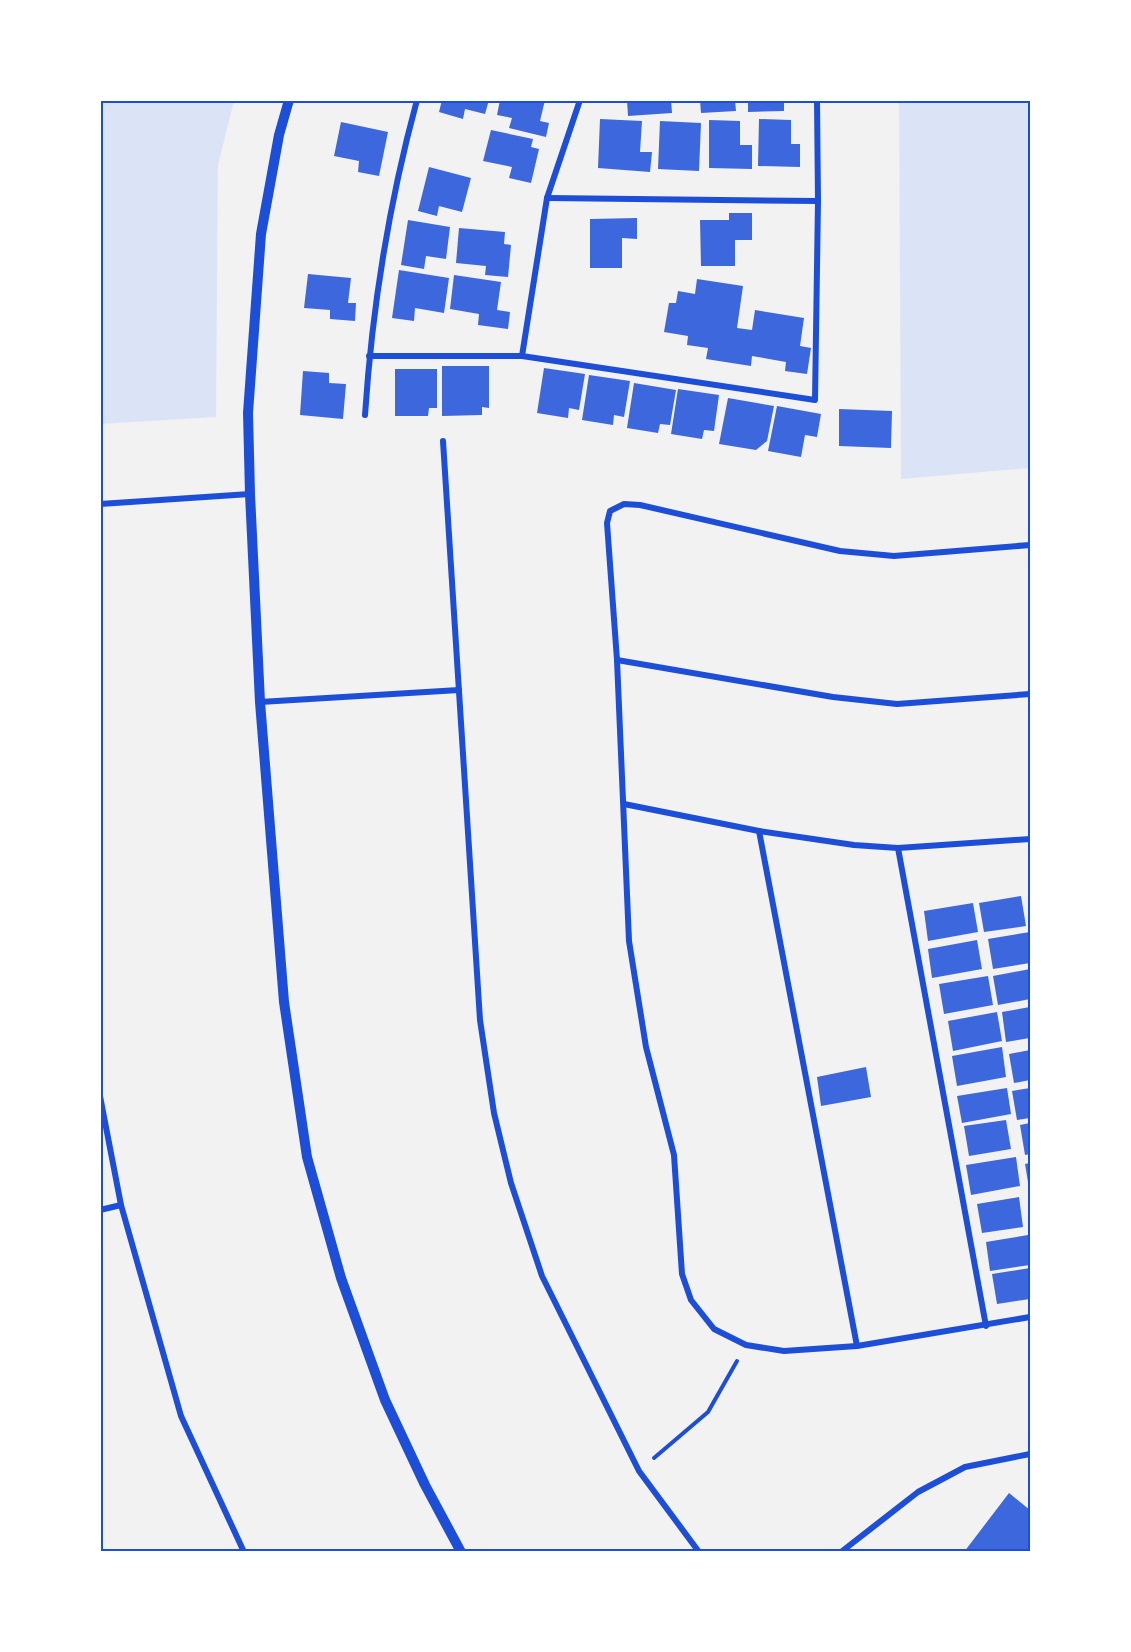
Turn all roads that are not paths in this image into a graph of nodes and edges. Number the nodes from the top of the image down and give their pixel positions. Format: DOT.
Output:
graph roads {
  1 [pos="289,100"];
  2 [pos="417,100"];
  3 [pos="580,100"];
  4 [pos="817,100"];
  5 [pos="547,198"];
  6 [pos="818,201"];
  7 [pos="369,356"];
  8 [pos="522,356"];
  9 [pos="365,415"];
  10 [pos="443,441"];
  11 [pos="250,494"];
  12 [pos="100,504"];
  13 [pos="1030,545"];
  14 [pos="617,660"];
  15 [pos="459,690"];
  16 [pos="1030,694"];
  17 [pos="260,702"];
  18 [pos="624,804"];
  19 [pos="759,831"];
  20 [pos="1030,839"];
  21 [pos="898,848"];
  22 [pos="100,1096"];
  23 [pos="121,1205"];
  24 [pos="100,1210"];
  25 [pos="1030,1317"];
  26 [pos="986,1326"];
  27 [pos="857,1346"];
  28 [pos="1030,1454"];
  29 [pos="244,1551"];
  30 [pos="461,1551"];
  31 [pos="699,1551"];
  32 [pos="841,1551"];
  1 -- 11 [label="street"];
  2 -- 7 [label="street"];
  3 -- 5 [label="street"];
  4 -- 6 [label="street"];
  5 -- 6 [label="street"];
  5 -- 8 [label="street"];
  6 -- 8 [label="street"];
  7 -- 8 [label="street"];
  7 -- 9 [label="street"];
  10 -- 15 [label="street"];
  11 -- 12 [label="street"];
  11 -- 17 [label="street"];
  13 -- 14 [label="street"];
  14 -- 16 [label="street"];
  14 -- 18 [label="street"];
  15 -- 17 [label="street"];
  15 -- 31 [label="street"];
  17 -- 30 [label="street"];
  18 -- 19 [label="street"];
  18 -- 27 [label="street"];
  19 -- 21 [label="street"];
  19 -- 27 [label="street"];
  20 -- 21 [label="street"];
  21 -- 26 [label="street"];
  22 -- 23 [label="street"];
  23 -- 24 [label="street"];
  23 -- 29 [label="street"];
  25 -- 26 [label="street"];
  26 -- 27 [label="street"];
  28 -- 32 [label="street"];
}
